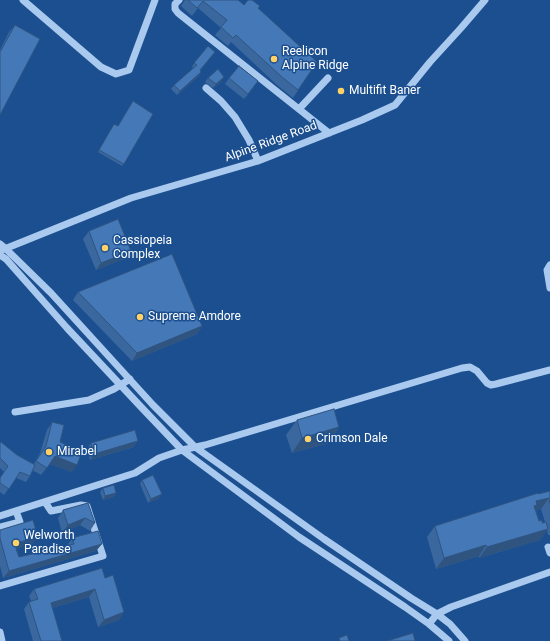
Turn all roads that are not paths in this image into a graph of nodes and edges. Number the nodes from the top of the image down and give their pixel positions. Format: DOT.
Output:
graph roads {
  1 [pos="23,0"];
  2 [pos="155,0"];
  3 [pos="179,0"];
  4 [pos="485,0"];
  5 [pos="328,78"];
  6 [pos="206,88"];
  7 [pos="299,109"];
  8 [pos="328,133"];
  9 [pos="258,161"];
  10 [pos="2,248"];
  11 [pos="0,255"];
  12 [pos="550,265"];
  13 [pos="550,288"];
  14 [pos="550,370"];
  15 [pos="130,379"];
  16 [pos="120,386"];
  17 [pos="15,412"];
  18 [pos="195,447"];
  19 [pos="182,450"];
  20 [pos="45,502"];
  21 [pos="16,511"];
  22 [pos="0,516"];
  23 [pos="0,527"];
  24 [pos="550,572"];
  25 [pos="0,586"];
  26 [pos="437,614"];
  27 [pos="429,624"];
  28 [pos="0,632"];
  29 [pos="2,641"];
  30 [pos="449,641"];
  31 [pos="465,641"];
  1 -- 2 [label="street"];
  3 -- 7 [label="street"];
  4 -- 8 [label="street, Alpine Ridge Road"];
  5 -- 7 [label="street"];
  6 -- 9 [label="street"];
  7 -- 8 [label="street"];
  8 -- 9 [label="street, Alpine Ridge Road"];
  9 -- 10 [label="street, Alpine Ridge Road"];
  10 -- 15 [label="street"];
  11 -- 16 [label="street"];
  12 -- 13 [label="street"];
  14 -- 18 [label="street"];
  15 -- 16 [label="street"];
  15 -- 18 [label="street"];
  16 -- 17 [label="street"];
  16 -- 19 [label="street"];
  18 -- 19 [label="street"];
  18 -- 26 [label="street"];
  19 -- 20 [label="street"];
  19 -- 27 [label="street"];
  20 -- 21 [label="street"];
  20 -- 25 [label="street"];
  21 -- 22 [label="street"];
  21 -- 23 [label="street"];
  24 -- 26 [label="street"];
  26 -- 27 [label="street"];
  26 -- 31 [label="street"];
  27 -- 30 [label="street"];
  28 -- 29 [label="street"];
}
